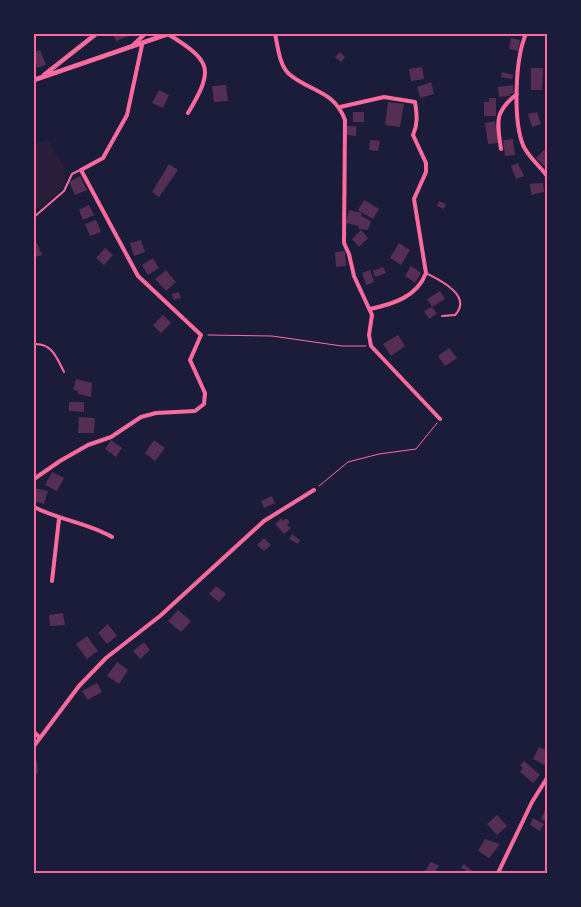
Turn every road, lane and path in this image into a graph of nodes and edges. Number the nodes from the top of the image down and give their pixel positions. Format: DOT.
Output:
graph roads {
  1 [pos="96,34"];
  2 [pos="145,34"];
  3 [pos="168,34"];
  4 [pos="276,34"];
  5 [pos="526,34"];
  6 [pos="142,44"];
  7 [pos="128,49"];
  8 [pos="41,77"];
  9 [pos="34,80"];
  10 [pos="517,94"];
  11 [pos="340,107"];
  12 [pos="188,113"];
  13 [pos="501,149"];
  14 [pos="81,170"];
  15 [pos="547,176"];
  16 [pos="34,217"];
  17 [pos="426,273"];
  18 [pos="370,309"];
  19 [pos="442,316"];
  20 [pos="201,335"];
  21 [pos="34,344"];
  22 [pos="371,346"];
  23 [pos="64,372"];
  24 [pos="440,419"];
  25 [pos="34,479"];
  26 [pos="314,490"];
  27 [pos="34,507"];
  28 [pos="59,518"];
  29 [pos="112,537"];
  30 [pos="52,581"];
  31 [pos="34,732"];
  32 [pos="40,738"];
  33 [pos="34,746"];
  34 [pos="547,778"];
  35 [pos="498,873"];
  1 -- 8 [label="street"];
  2 -- 7 [label="street"];
  3 -- 6 [label="street"];
  3 -- 12 [label="street"];
  4 -- 11 [label="street"];
  5 -- 10 [label="street"];
  6 -- 7 [label="street"];
  6 -- 14 [label="street"];
  7 -- 8 [label="street"];
  8 -- 9 [label="street"];
  10 -- 13 [label="street"];
  10 -- 15 [label="street"];
  11 -- 17 [label="street"];
  11 -- 18 [label="street"];
  14 -- 16 [label="lane"];
  14 -- 20 [label="street"];
  17 -- 18 [label="street"];
  17 -- 19 [label="lane"];
  18 -- 22 [label="street"];
  20 -- 22 [label="path"];
  20 -- 25 [label="street"];
  21 -- 23 [label="lane"];
  22 -- 24 [label="street"];
  24 -- 26 [label="path"];
  26 -- 32 [label="street"];
  27 -- 28 [label="street"];
  28 -- 29 [label="street"];
  28 -- 30 [label="street"];
  31 -- 32 [label="street"];
  32 -- 33 [label="street"];
  34 -- 35 [label="street"];
}
